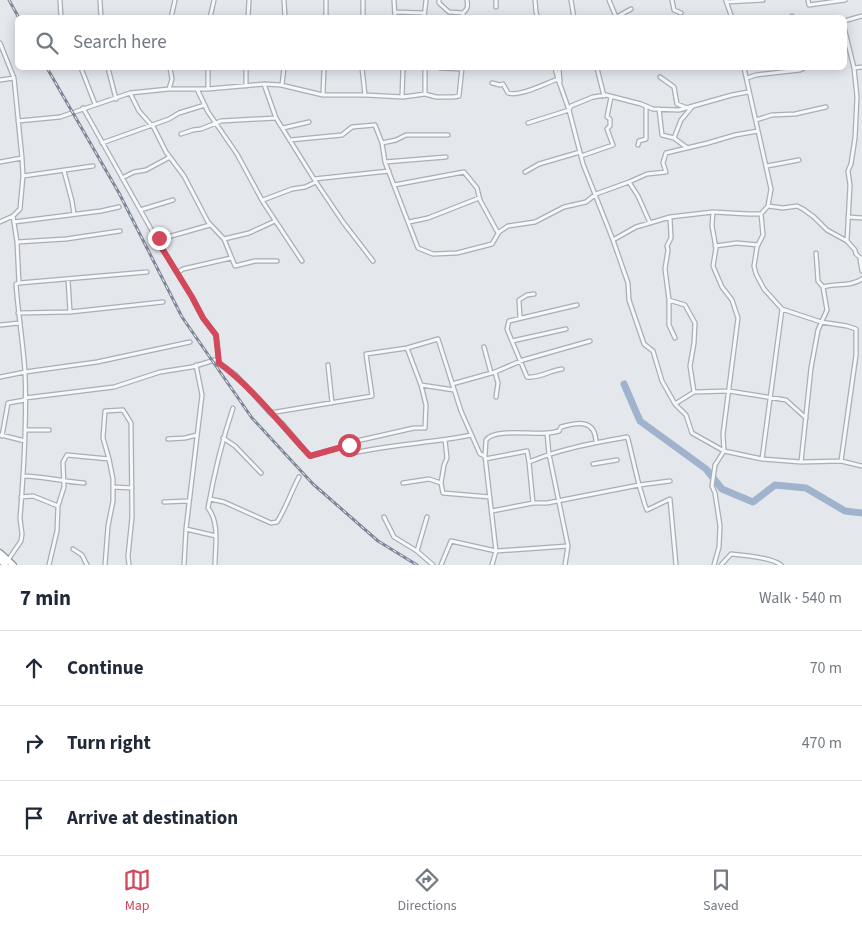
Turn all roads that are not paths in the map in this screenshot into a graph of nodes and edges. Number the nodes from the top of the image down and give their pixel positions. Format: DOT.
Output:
graph roads {
  1 [pos="60,0"];
  2 [pos="100,0"];
  3 [pos="176,0"];
  4 [pos="214,0"];
  5 [pos="249,0"];
  6 [pos="284,0"];
  7 [pos="326,0"];
  8 [pos="363,0"];
  9 [pos="394,0"];
  10 [pos="426,0"];
  11 [pos="439,0"];
  12 [pos="467,0"];
  13 [pos="496,0"];
  14 [pos="535,0"];
  15 [pos="571,0"];
  16 [pos="609,0"];
  17 [pos="672,0"];
  18 [pos="763,0"];
  19 [pos="808,0"];
  20 [pos="844,0"];
  21 [pos="726,1"];
  22 [pos="496,7"];
  23 [pos="631,9"];
  24 [pos="395,12"];
  25 [pos="452,12"];
  26 [pos="681,13"];
  27 [pos="61,15"];
  28 [pos="101,15"];
  29 [pos="172,15"];
  30 [pos="211,15"];
  31 [pos="248,15"];
  32 [pos="285,15"];
  33 [pos="326,15"];
  34 [pos="364,15"];
  35 [pos="424,15"];
  36 [pos="463,15"];
  37 [pos="538,15"];
  38 [pos="574,15"];
  39 [pos="614,15"];
  40 [pos="619,15"];
  41 [pos="731,15"];
  42 [pos="862,16"];
  43 [pos="847,20"];
  44 [pos="847,39"];
  45 [pos="0,43"];
  46 [pos="862,67"];
  47 [pos="854,68"];
  48 [pos="82,70"];
  49 [pos="109,70"];
  50 [pos="170,70"];
  51 [pos="208,70"];
  52 [pos="246,70"];
  53 [pos="284,70"];
  54 [pos="324,70"];
  55 [pos="362,70"];
  56 [pos="403,70"];
  57 [pos="425,70"];
  58 [pos="462,70"];
  59 [pos="556,70"];
  60 [pos="559,70"];
  61 [pos="598,70"];
  62 [pos="745,70"];
  63 [pos="800,70"];
  64 [pos="660,77"];
  65 [pos="14,78"];
  66 [pos="747,78"];
  67 [pos="558,79"];
  68 [pos="0,80"];
  69 [pos="492,83"];
  70 [pos="264,84"];
  71 [pos="282,85"];
  72 [pos="560,85"];
  73 [pos="246,86"];
  74 [pos="197,88"];
  75 [pos="169,89"];
  76 [pos="208,89"];
  77 [pos="130,92"];
  78 [pos="748,92"];
  79 [pos="856,92"];
  80 [pos="862,92"];
  81 [pos="425,94"];
  82 [pos="322,95"];
  83 [pos="365,95"];
  84 [pos="604,96"];
  85 [pos="610,96"];
  86 [pos="402,97"];
  87 [pos="116,99"];
  88 [pos="95,104"];
  89 [pos="205,105"];
  90 [pos="646,106"];
  91 [pos="826,107"];
  92 [pos="83,108"];
  93 [pos="659,108"];
  94 [pos="690,108"];
  95 [pos="570,110"];
  96 [pos="276,118"];
  97 [pos="756,120"];
  98 [pos="18,121"];
  99 [pos="309,122"];
  100 [pos="217,123"];
  101 [pos="528,123"];
  102 [pos="152,125"];
  103 [pos="283,128"];
  104 [pos="758,131"];
  105 [pos="182,134"];
  106 [pos="448,135"];
  107 [pos="674,138"];
  108 [pos="290,140"];
  109 [pos="102,143"];
  110 [pos="382,143"];
  111 [pos="638,145"];
  112 [pos="686,148"];
  113 [pos="581,154"];
  114 [pos="170,157"];
  115 [pos="446,157"];
  116 [pos="22,158"];
  117 [pos="799,160"];
  118 [pos="0,162"];
  119 [pos="385,162"];
  120 [pos="93,166"];
  121 [pos="767,166"];
  122 [pos="388,171"];
  123 [pos="64,172"];
  124 [pos="525,172"];
  125 [pos="23,176"];
  126 [pos="122,178"];
  127 [pos="315,180"];
  128 [pos="629,182"];
  129 [pos="394,185"];
  130 [pos="596,194"];
  131 [pos="479,198"];
  132 [pos="173,200"];
  133 [pos="263,200"];
  134 [pos="768,206"];
  135 [pos="119,207"];
  136 [pos="140,210"];
  137 [pos="713,212"];
  138 [pos="74,214"];
  139 [pos="762,214"];
  140 [pos="13,216"];
  141 [pos="670,217"];
  142 [pos="848,217"];
  143 [pos="862,218"];
  144 [pos="275,221"];
  145 [pos="0,222"];
  146 [pos="14,222"];
  147 [pos="409,222"];
  148 [pos="650,223"];
  149 [pos="210,225"];
  150 [pos="120,231"];
  151 [pos="498,233"];
  152 [pos="224,239"];
  153 [pos="157,240"];
  154 [pos="613,240"];
  155 [pos="847,241"];
  156 [pos="17,242"];
  157 [pos="758,245"];
  158 [pos="715,246"];
  159 [pos="816,253"];
  160 [pos="232,258"];
  161 [pos="861,259"];
  162 [pos="277,261"];
  163 [pos="373,261"];
  164 [pos="302,262"];
  165 [pos="147,272"];
  166 [pos="862,272"];
  167 [pos="177,273"];
  168 [pos="68,279"];
  169 [pos="862,280"];
  170 [pos="19,283"];
  171 [pos="822,288"];
  172 [pos="534,294"];
  173 [pos="669,300"];
  174 [pos="163,302"];
  175 [pos="577,305"];
  176 [pos="782,309"];
  177 [pos="70,312"];
  178 [pos="18,313"];
  179 [pos="520,318"];
  180 [pos="821,322"];
  181 [pos="19,323"];
  182 [pos="0,324"];
  183 [pos="566,329"];
  184 [pos="675,338"];
  185 [pos="512,341"];
  186 [pos="590,341"];
  187 [pos="190,342"];
  188 [pos="484,347"];
  189 [pos="407,348"];
  190 [pos="218,360"];
  191 [pos="520,361"];
  192 [pos="196,365"];
  193 [pos="328,365"];
  194 [pos="562,369"];
  195 [pos="25,372"];
  196 [pos="493,373"];
  197 [pos="0,377"];
  198 [pos="452,384"];
  199 [pos="421,385"];
  200 [pos="454,390"];
  201 [pos="729,390"];
  202 [pos="694,392"];
  203 [pos="496,396"];
  204 [pos="771,398"];
  205 [pos="25,399"];
  206 [pos="332,402"];
  207 [pos="675,404"];
  208 [pos="233,408"];
  209 [pos="270,413"];
  210 [pos="806,418"];
  211 [pos="25,430"];
  212 [pos="49,430"];
  213 [pos="547,433"];
  214 [pos="471,435"];
  215 [pos="1,436"];
  216 [pos="197,436"];
  217 [pos="223,438"];
  218 [pos="168,439"];
  219 [pos="445,440"];
  220 [pos="24,441"];
  221 [pos="352,442"];
  222 [pos="596,442"];
  223 [pos="724,451"];
  224 [pos="549,454"];
  225 [pos="485,458"];
  226 [pos="109,459"];
  227 [pos="762,459"];
  228 [pos="617,460"];
  229 [pos="841,461"];
  230 [pos="529,462"];
  231 [pos="801,462"];
  232 [pos="593,464"];
  233 [pos="862,466"];
  234 [pos="262,473"];
  235 [pos="23,476"];
  236 [pos="299,477"];
  237 [pos="670,481"];
  238 [pos="64,482"];
  239 [pos="441,482"];
  240 [pos="84,483"];
  241 [pos="403,483"];
  242 [pos="639,485"];
  243 [pos="113,487"];
  244 [pos="132,488"];
  245 [pos="490,497"];
  246 [pos="22,498"];
  247 [pos="210,499"];
  248 [pos="560,501"];
  249 [pos="164,502"];
  250 [pos="188,502"];
  251 [pos="533,503"];
  252 [pos="58,506"];
  253 [pos="492,511"];
  254 [pos="384,517"];
  255 [pos="427,517"];
  256 [pos="186,529"];
  257 [pos="216,536"];
  258 [pos="568,546"];
  259 [pos="72,549"];
  260 [pos="417,550"];
  261 [pos="496,552"];
  262 [pos="0,553"];
  263 [pos="0,560"];
  264 [pos="7,563"];
  265 [pos="13,565"];
  266 [pos="50,565"];
  267 [pos="88,565"];
  268 [pos="105,565"];
  269 [pos="129,565"];
  270 [pos="184,565"];
  271 [pos="215,565"];
  272 [pos="433,565"];
  273 [pos="441,565"];
  274 [pos="492,565"];
  275 [pos="565,565"];
  276 [pos="676,565"];
  277 [pos="714,565"];
  278 [pos="720,565"];
  279 [pos="781,565"];
  1 -- 27 [label="street"];
  2 -- 28 [label="street"];
  3 -- 29 [label="street"];
  4 -- 30 [label="street"];
  5 -- 31 [label="street"];
  6 -- 32 [label="street"];
  7 -- 33 [label="street"];
  8 -- 34 [label="street"];
  9 -- 24 [label="street"];
  10 -- 35 [label="street"];
  11 -- 25 [label="street"];
  12 -- 36 [label="street"];
  13 -- 22 [label="street"];
  14 -- 37 [label="street"];
  15 -- 38 [label="street"];
  16 -- 39 [label="street"];
  17 -- 26 [label="street"];
  18 -- 21 [label="street"];
  19 -- 20 [label="street"];
  21 -- 41 [label="street"];
  23 -- 40 [label="street"];
  24 -- 35 [label="street"];
  25 -- 36 [label="street"];
  42 -- 43 [label="street"];
  44 -- 47 [label="street"];
  45 -- 65 [label="street"];
  46 -- 47 [label="street"];
  47 -- 79 [label="street"];
  48 -- 88 [label="street"];
  49 -- 87 [label="street"];
  50 -- 75 [label="street"];
  51 -- 76 [label="street"];
  52 -- 73 [label="street"];
  53 -- 71 [label="street"];
  54 -- 82 [label="street"];
  55 -- 83 [label="street"];
  56 -- 86 [label="street"];
  57 -- 81 [label="street"];
  58 -- 81 [label="street"];
  59 -- 67 [label="street"];
  60 -- 72 [label="street"];
  61 -- 84 [label="street"];
  62 -- 66 [label="street"];
  63 -- 66 [label="street"];
  64 -- 94 [label="street"];
  65 -- 68 [label="street"];
  65 -- 98 [label="street"];
  66 -- 78 [label="street"];
  67 -- 69 [label="street"];
  67 -- 72 [label="street"];
  70 -- 71 [label="street"];
  70 -- 73 [label="street"];
  70 -- 96 [label="street"];
  71 -- 82 [label="street"];
  72 -- 95 [label="street"];
  73 -- 76 [label="street"];
  74 -- 75 [label="street"];
  74 -- 76 [label="street"];
  74 -- 89 [label="street"];
  75 -- 77 [label="street"];
  77 -- 87 [label="street"];
  77 -- 102 [label="street"];
  78 -- 94 [label="street"];
  78 -- 97 [label="street"];
  79 -- 80 [label="street"];
  79 -- 142 [label="street"];
  81 -- 86 [label="street"];
  82 -- 83 [label="street"];
  83 -- 86 [label="street"];
  84 -- 85 [label="street"];
  84 -- 95 [label="street"];
  85 -- 90 [label="street"];
  85 -- 113 [label="street"];
  87 -- 88 [label="street"];
  88 -- 92 [label="street"];
  89 -- 100 [label="street"];
  89 -- 102 [label="street"];
  90 -- 93 [label="street"];
  90 -- 111 [label="street"];
  91 -- 97 [label="street"];
  92 -- 98 [label="street"];
  92 -- 109 [label="street"];
  93 -- 94 [label="street"];
  93 -- 107 [label="street"];
  94 -- 107 [label="street"];
  95 -- 101 [label="street"];
  95 -- 113 [label="street"];
  96 -- 100 [label="street"];
  96 -- 103 [label="street"];
  97 -- 104 [label="street"];
  98 -- 116 [label="street"];
  99 -- 103 [label="street"];
  100 -- 105 [label="street"];
  100 -- 133 [label="street"];
  102 -- 109 [label="street"];
  102 -- 114 [label="street"];
  103 -- 108 [label="street"];
  104 -- 112 [label="street"];
  104 -- 121 [label="street"];
  106 -- 110 [label="street"];
  107 -- 112 [label="street"];
  108 -- 110 [label="street"];
  108 -- 127 [label="street"];
  109 -- 126 [label="street"];
  110 -- 119 [label="street"];
  112 -- 128 [label="street"];
  113 -- 124 [label="street"];
  113 -- 130 [label="street"];
  114 -- 126 [label="street"];
  114 -- 149 [label="street"];
  115 -- 119 [label="street"];
  116 -- 118 [label="street"];
  116 -- 125 [label="street"];
  117 -- 121 [label="street"];
  119 -- 122 [label="street"];
  120 -- 123 [label="street"];
  121 -- 134 [label="street"];
  122 -- 127 [label="street"];
  122 -- 129 [label="street"];
  123 -- 125 [label="street"];
  123 -- 138 [label="street"];
  125 -- 140 [label="street"];
  126 -- 136 [label="street"];
  127 -- 133 [label="street"];
  127 -- 163 [label="street"];
  128 -- 130 [label="street"];
  128 -- 148 [label="street"];
  129 -- 131 [label="street"];
  129 -- 147 [label="street"];
  130 -- 151 [label="street"];
  130 -- 154 [label="street"];
  131 -- 147 [label="street"];
  131 -- 151 [label="street"];
  132 -- 136 [label="street"];
  133 -- 144 [label="street"];
  134 -- 139 [label="street"];
  134 -- 155 [label="street"];
  135 -- 138 [label="street"];
  136 -- 153 [label="street"];
  137 -- 139 [label="street"];
  137 -- 141 [label="street"];
  137 -- 158 [label="street"];
  138 -- 146 [label="street"];
  139 -- 157 [label="street"];
  140 -- 145 [label="street"];
  140 -- 146 [label="street"];
  141 -- 148 [label="street"];
  141 -- 173 [label="street"];
  142 -- 143 [label="street"];
  142 -- 155 [label="street"];
  144 -- 152 [label="street"];
  144 -- 164 [label="street"];
  146 -- 156 [label="street"];
  147 -- 151 [label="street"];
  148 -- 154 [label="street"];
  149 -- 152 [label="street"];
  149 -- 153 [label="street"];
  150 -- 156 [label="street"];
  152 -- 160 [label="street"];
  153 -- 167 [label="street"];
  154 -- 207 [label="street"];
  155 -- 161 [label="street"];
  156 -- 170 [label="street"];
  157 -- 158 [label="street"];
  157 -- 176 [label="street"];
  158 -- 201 [label="street"];
  159 -- 171 [label="street"];
  160 -- 162 [label="street"];
  160 -- 167 [label="street"];
  161 -- 166 [label="street"];
  165 -- 168 [label="street"];
  167 -- 190 [label="street"];
  168 -- 170 [label="street"];
  168 -- 177 [label="street"];
  169 -- 171 [label="street"];
  170 -- 178 [label="street"];
  171 -- 180 [label="street"];
  172 -- 179 [label="street"];
  173 -- 184 [label="street"];
  173 -- 202 [label="street"];
  174 -- 177 [label="street"];
  175 -- 179 [label="street"];
  176 -- 180 [label="street"];
  176 -- 204 [label="street"];
  177 -- 178 [label="street"];
  178 -- 181 [label="street"];
  179 -- 185 [label="street"];
  180 -- 210 [label="street"];
  180 -- 229 [label="street"];
  181 -- 182 [label="street"];
  181 -- 195 [label="street"];
  183 -- 185 [label="street"];
  185 -- 191 [label="street"];
  186 -- 191 [label="street"];
  187 -- 195 [label="street"];
  188 -- 196 [label="street"];
  189 -- 198 [label="street"];
  189 -- 199 [label="street"];
  189 -- 206 [label="street"];
  190 -- 192 [label="street"];
  190 -- 209 [label="street"];
  191 -- 194 [label="street"];
  191 -- 196 [label="street"];
  192 -- 205 [label="street"];
  192 -- 216 [label="street"];
  193 -- 206 [label="street"];
  195 -- 197 [label="street"];
  195 -- 205 [label="street"];
  196 -- 198 [label="street"];
  196 -- 203 [label="street"];
  198 -- 200 [label="street"];
  199 -- 200 [label="street"];
  199 -- 221 [label="street"];
  200 -- 214 [label="street"];
  201 -- 202 [label="street"];
  201 -- 204 [label="street"];
  201 -- 223 [label="street"];
  202 -- 207 [label="street"];
  204 -- 210 [label="street"];
  204 -- 227 [label="street"];
  205 -- 211 [label="street"];
  205 -- 215 [label="street"];
  206 -- 209 [label="street"];
  207 -- 223 [label="street"];
  208 -- 217 [label="street"];
  209 -- 221 [label="street"];
  210 -- 231 [label="street"];
  211 -- 212 [label="street"];
  211 -- 220 [label="street"];
  213 -- 222 [label="street"];
  213 -- 224 [label="street"];
  213 -- 225 [label="street"];
  214 -- 219 [label="street"];
  214 -- 225 [label="street"];
  215 -- 220 [label="street"];
  216 -- 218 [label="street"];
  216 -- 250 [label="street"];
  217 -- 234 [label="street"];
  217 -- 247 [label="street"];
  219 -- 221 [label="street"];
  219 -- 239 [label="street"];
  220 -- 235 [label="street"];
  222 -- 224 [label="street"];
  222 -- 242 [label="street"];
  223 -- 227 [label="street"];
  223 -- 277 [label="street"];
  224 -- 230 [label="street"];
  224 -- 248 [label="street"];
  225 -- 230 [label="street"];
  225 -- 245 [label="street"];
  226 -- 238 [label="street"];
  226 -- 243 [label="street"];
  226 -- 244 [label="street"];
  227 -- 231 [label="street"];
  228 -- 232 [label="street"];
  229 -- 231 [label="street"];
  229 -- 233 [label="street"];
  230 -- 251 [label="street"];
  235 -- 238 [label="street"];
  235 -- 246 [label="street"];
  236 -- 247 [label="street"];
  237 -- 242 [label="street"];
  238 -- 240 [label="street"];
  238 -- 252 [label="street"];
  239 -- 241 [label="street"];
  239 -- 245 [label="street"];
  242 -- 248 [label="street"];
  242 -- 276 [label="street"];
  243 -- 244 [label="street"];
  243 -- 268 [label="street"];
  244 -- 269 [label="street"];
  245 -- 253 [label="street"];
  246 -- 252 [label="street"];
  246 -- 264 [label="street"];
  247 -- 257 [label="street"];
  248 -- 251 [label="street"];
  248 -- 258 [label="street"];
  249 -- 250 [label="street"];
  250 -- 256 [label="street"];
  251 -- 253 [label="street"];
  252 -- 266 [label="street"];
  253 -- 261 [label="street"];
  254 -- 260 [label="street"];
  255 -- 260 [label="street"];
  256 -- 257 [label="street"];
  256 -- 270 [label="street"];
  257 -- 271 [label="street"];
  258 -- 261 [label="street"];
  258 -- 275 [label="street"];
  259 -- 267 [label="street"];
  260 -- 272 [label="street"];
  261 -- 273 [label="street"];
  261 -- 274 [label="street"];
  262 -- 264 [label="highway"];
  263 -- 264 [label="highway"];
  264 -- 265 [label="highway"];
  278 -- 279 [label="street"];
}
